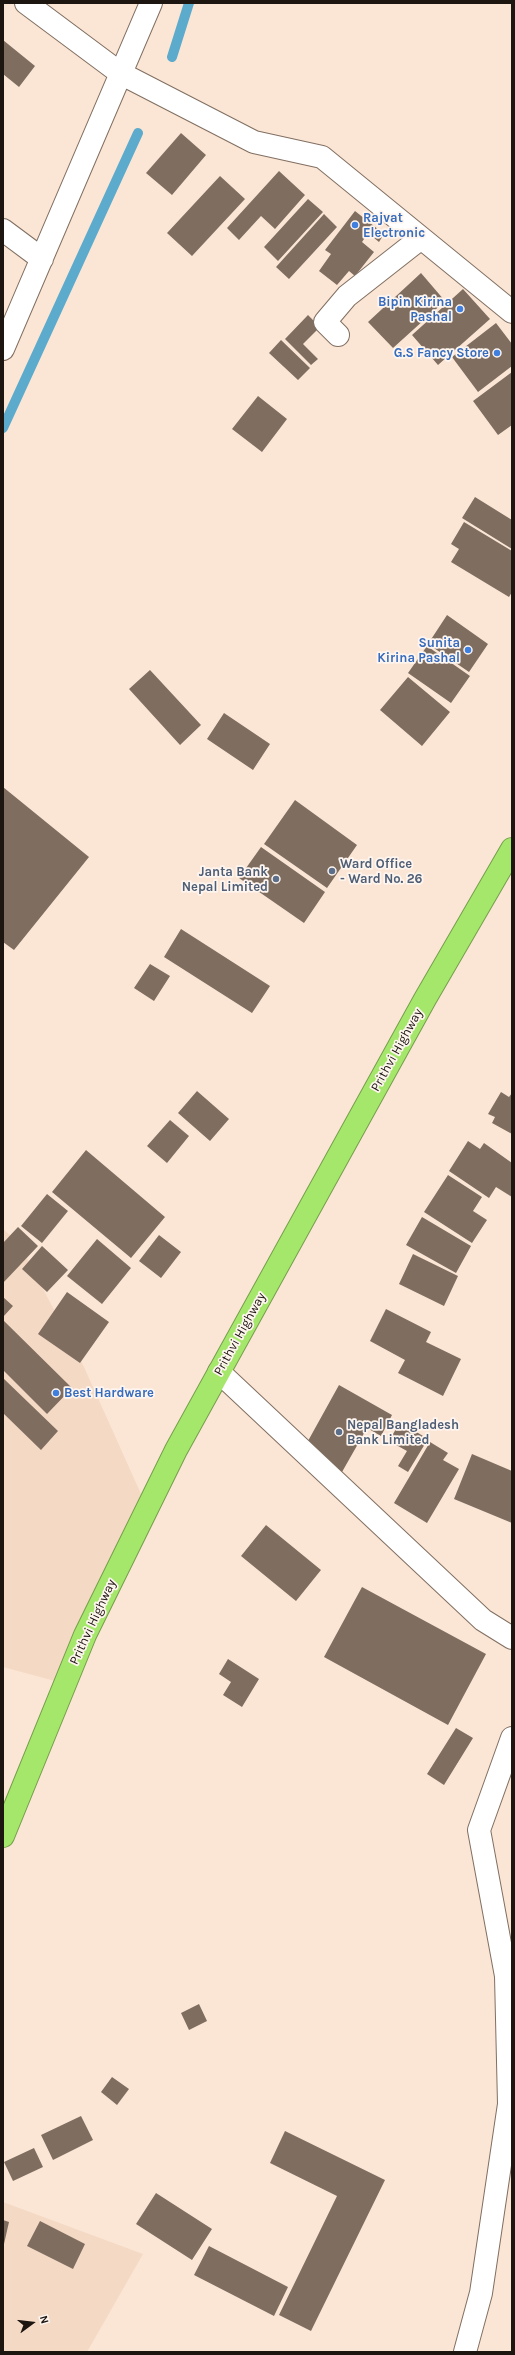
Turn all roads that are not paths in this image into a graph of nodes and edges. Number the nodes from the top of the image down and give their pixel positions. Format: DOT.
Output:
graph roads {
  1 [pos="26,3"];
  2 [pos="151,3"];
  3 [pos="120,73"];
  4 [pos="3,230"];
  5 [pos="421,238"];
  6 [pos="42,258"];
  7 [pos="512,312"];
  8 [pos="338,335"];
  9 [pos="3,349"];
  10 [pos="512,849"];
  11 [pos="219,1372"];
  12 [pos="512,1638"];
  13 [pos="512,1738"];
  14 [pos="3,1836"];
  15 [pos="509,1975"];
  16 [pos="464,2352"];
  1 -- 3 [label="street"];
  2 -- 3 [label="street"];
  3 -- 5 [label="street"];
  3 -- 6 [label="street"];
  4 -- 6 [label="street"];
  5 -- 7 [label="street"];
  5 -- 8 [label="street"];
  6 -- 9 [label="street"];
  10 -- 11 [label="highway, Prithvi Highway"];
  11 -- 12 [label="street"];
  11 -- 14 [label="highway, Prithvi Highway"];
  13 -- 15 [label="street"];
  15 -- 16 [label="street"];
}
